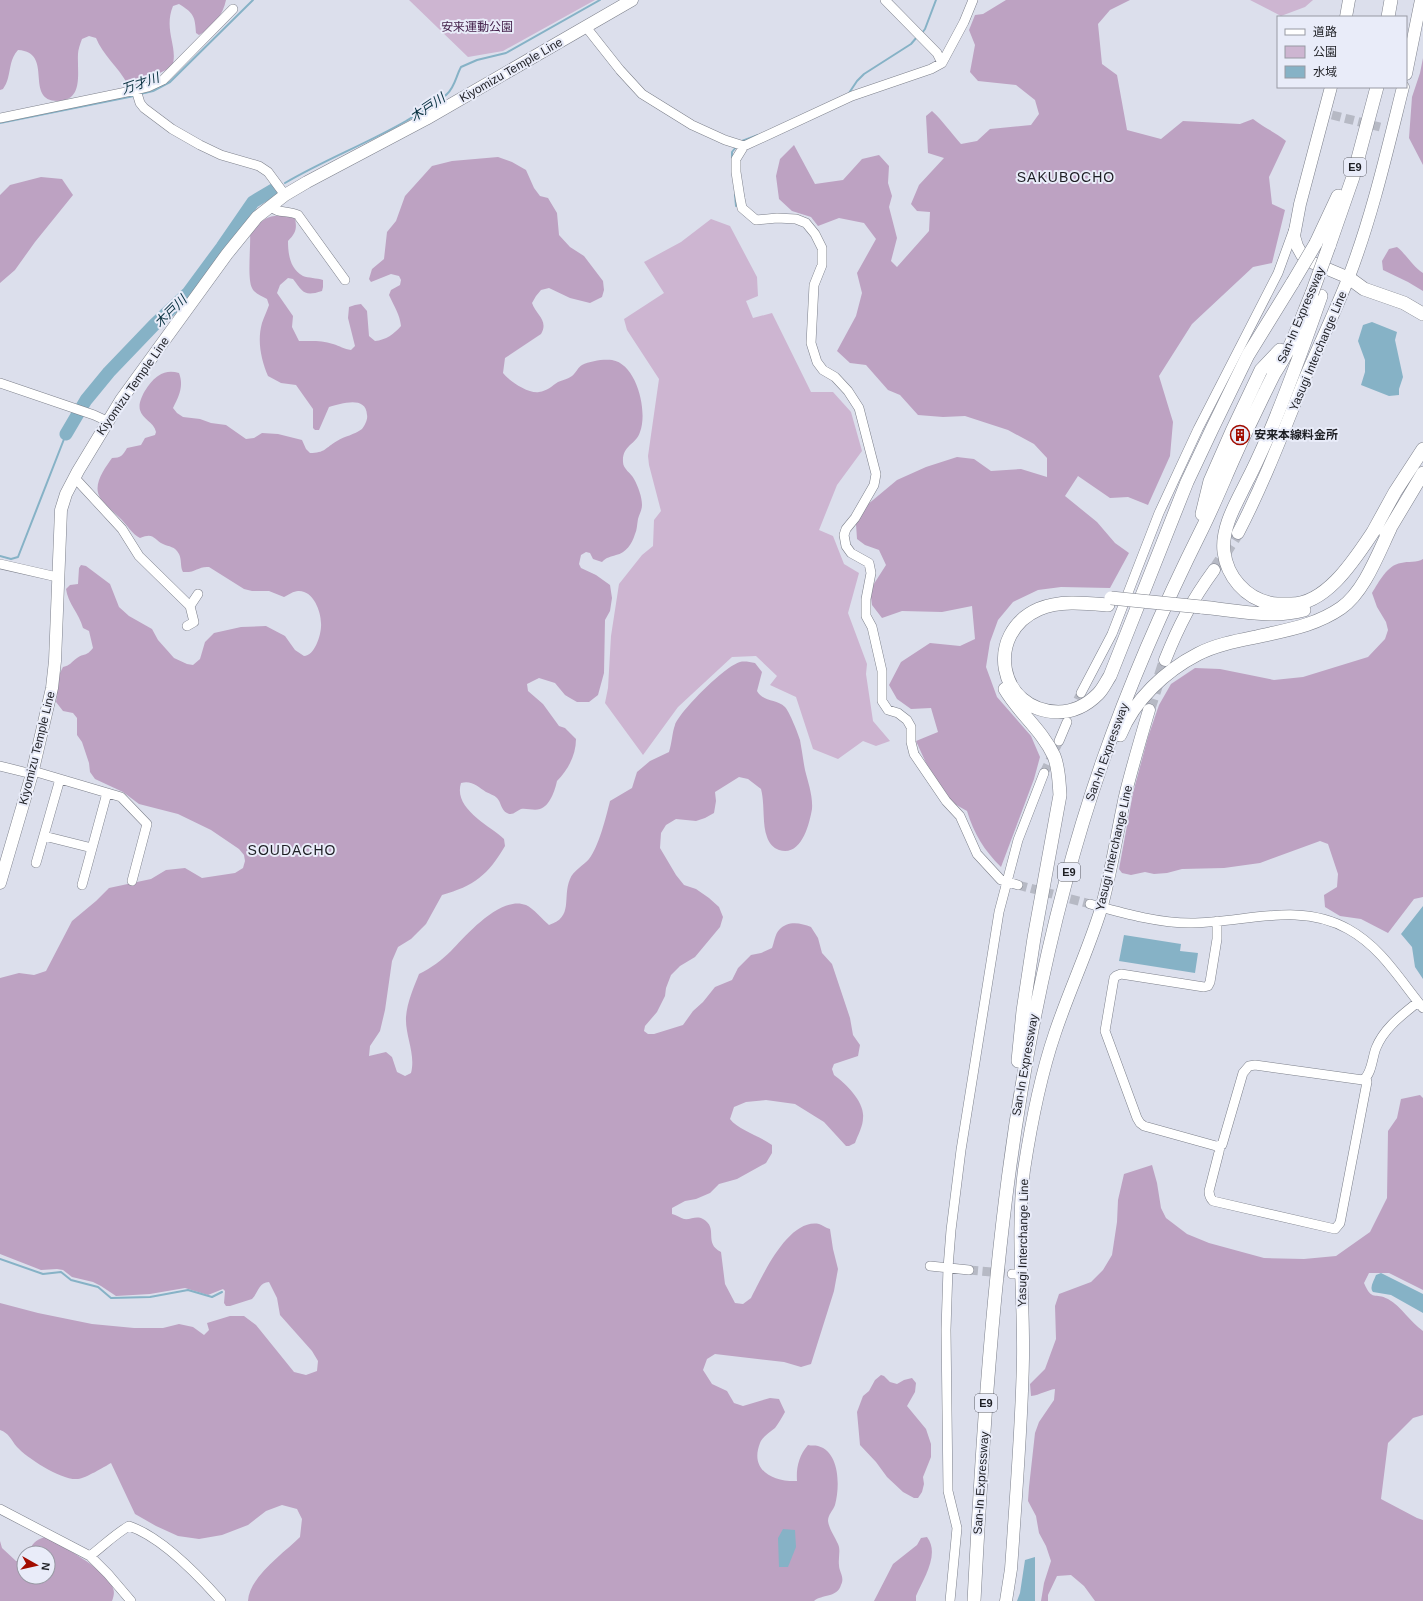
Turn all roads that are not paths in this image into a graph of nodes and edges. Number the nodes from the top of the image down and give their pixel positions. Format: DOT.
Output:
graph roads {
  1 [pos="632,0"];
  2 [pos="885,0"];
  3 [pos="973,0"];
  4 [pos="1349,0"];
  5 [pos="1391,0"];
  6 [pos="1395,0"];
  7 [pos="1421,0"];
  8 [pos="233,9"];
  9 [pos="1346,16"];
  10 [pos="1388,16"];
  11 [pos="1392,16"];
  12 [pos="586,27"];
  13 [pos="942,63"];
  14 [pos="1407,69"];
  15 [pos="1331,88"];
  16 [pos="1373,88"];
  17 [pos="1377,88"];
  18 [pos="1403,88"];
  19 [pos="136,90"];
  20 [pos="0,118"];
  21 [pos="1360,144"];
  22 [pos="744,146"];
  23 [pos="285,195"];
  24 [pos="270,206"];
  25 [pos="1294,228"];
  26 [pos="1327,245"];
  27 [pos="1349,278"];
  28 [pos="345,280"];
  29 [pos="1313,294"];
  30 [pos="1423,305"];
  31 [pos="1423,314"];
  32 [pos="1283,351"];
  33 [pos="0,383"];
  34 [pos="107,421"];
  35 [pos="1423,449"];
  36 [pos="1423,473"];
  37 [pos="74,477"];
  38 [pos="1201,526"];
  39 [pos="1376,526"];
  40 [pos="1390,529"];
  41 [pos="1238,533"];
  42 [pos="0,564"];
  43 [pos="1214,570"];
  44 [pos="57,577"];
  45 [pos="198,594"];
  46 [pos="1110,601"];
  47 [pos="190,606"];
  48 [pos="1199,610"];
  49 [pos="195,623"];
  50 [pos="1165,660"];
  51 [pos="1081,693"];
  52 [pos="1149,710"];
  53 [pos="1067,722"];
  54 [pos="1059,741"];
  55 [pos="0,766"];
  56 [pos="1102,766"];
  57 [pos="32,773"];
  58 [pos="1044,773"];
  59 [pos="60,779"];
  60 [pos="107,793"];
  61 [pos="44,836"];
  62 [pos="92,848"];
  63 [pos="36,863"];
  64 [pos="132,881"];
  65 [pos="1007,882"];
  66 [pos="0,883"];
  67 [pos="1018,885"];
  68 [pos="82,886"];
  69 [pos="1096,906"];
  70 [pos="1216,922"];
  71 [pos="1421,1005"];
  72 [pos="1366,1078"];
  73 [pos="1220,1146"];
  74 [pos="1004,1206"];
  75 [pos="930,1266"];
  76 [pos="948,1268"];
  77 [pos="970,1270"];
  78 [pos="0,1509"];
  79 [pos="90,1556"];
  80 [pos="131,1601"];
  81 [pos="221,1601"];
  82 [pos="950,1601"];
  83 [pos="974,1601"];
  84 [pos="1006,1601"];
  1 -- 12 [label="main road, Kiyomizu Temple Line"];
  2 -- 13 [label="street"];
  3 -- 13 [label="street"];
  4 -- 9 [label="main road"];
  5 -- 10 [label="highway"];
  6 -- 11 [label="highway"];
  7 -- 14 [label="main road"];
  8 -- 19 [label="street"];
  12 -- 22 [label="street"];
  12 -- 23 [label="main road, Kiyomizu Temple Line"];
  13 -- 22 [label="street"];
  15 -- 25 [label="main road, Yasugi Interchange Line"];
  16 -- 21 [label="highway, E9"];
  17 -- 21 [label="highway"];
  18 -- 27 [label="main road, Yasugi Interchange Line"];
  19 -- 20 [label="street"];
  19 -- 23 [label="street"];
  21 -- 26 [label="highway"];
  21 -- 26 [label="highway"];
  22 -- 65 [label="street"];
  23 -- 24 [label="main road, Kiyomizu Temple Line"];
  24 -- 28 [label="street"];
  24 -- 34 [label="main road, Kiyomizu Temple Line"];
  25 -- 27 [label="main road, Yasugi Interchange Line"];
  25 -- 51 [label="street"];
  26 -- 29 [label="highway"];
  26 -- 46 [label="highway, bridge"];
  27 -- 30 [label="highway"];
  27 -- 31 [label="highway"];
  27 -- 41 [label="main road, Yasugi Interchange Line"];
  29 -- 32 [label="highway, San-In Expressway / E9"];
  29 -- 39 [label="highway"];
  32 -- 38 [label="highway, E9"];
  32 -- 38 [label="highway, E9"];
  33 -- 34 [label="street"];
  34 -- 37 [label="main road, Kiyomizu Temple Line"];
  35 -- 39 [label="highway"];
  36 -- 40 [label="highway"];
  37 -- 44 [label="main road, Kiyomizu Temple Line"];
  37 -- 47 [label="street"];
  38 -- 56 [label="highway, San-In Expressway / E9"];
  39 -- 48 [label="highway"];
  40 -- 48 [label="highway"];
  40 -- 56 [label="highway"];
  42 -- 44 [label="street"];
  43 -- 50 [label="main road"];
  44 -- 57 [label="main road, Kiyomizu Temple Line"];
  45 -- 47 [label="street"];
  46 -- 48 [label="highway"];
  46 -- 74 [label="highway"];
  47 -- 49 [label="street"];
  52 -- 69 [label="main road, Yasugi Interchange Line"];
  53 -- 54 [label="street"];
  55 -- 57 [label="street"];
  56 -- 74 [label="highway, San-In Expressway / E9"];
  57 -- 59 [label="street"];
  57 -- 66 [label="main road, Kiyomizu Temple Line"];
  58 -- 65 [label="street"];
  59 -- 60 [label="street"];
  59 -- 61 [label="street"];
  60 -- 62 [label="street"];
  60 -- 64 [label="street"];
  61 -- 62 [label="street"];
  61 -- 63 [label="street"];
  62 -- 68 [label="street"];
  65 -- 67 [label="street"];
  65 -- 76 [label="street"];
  69 -- 70 [label="street"];
  69 -- 84 [label="main road, Yasugi Interchange Line"];
  70 -- 71 [label="street"];
  70 -- 73 [label="street"];
  71 -- 72 [label="street"];
  72 -- 73 [label="street"];
  72 -- 73 [label="street"];
  74 -- 83 [label="highway, San-In Expressway / E9"];
  75 -- 76 [label="street"];
  76 -- 77 [label="street"];
  76 -- 82 [label="street"];
  78 -- 79 [label="street"];
  79 -- 80 [label="street"];
  79 -- 81 [label="street"];
}
